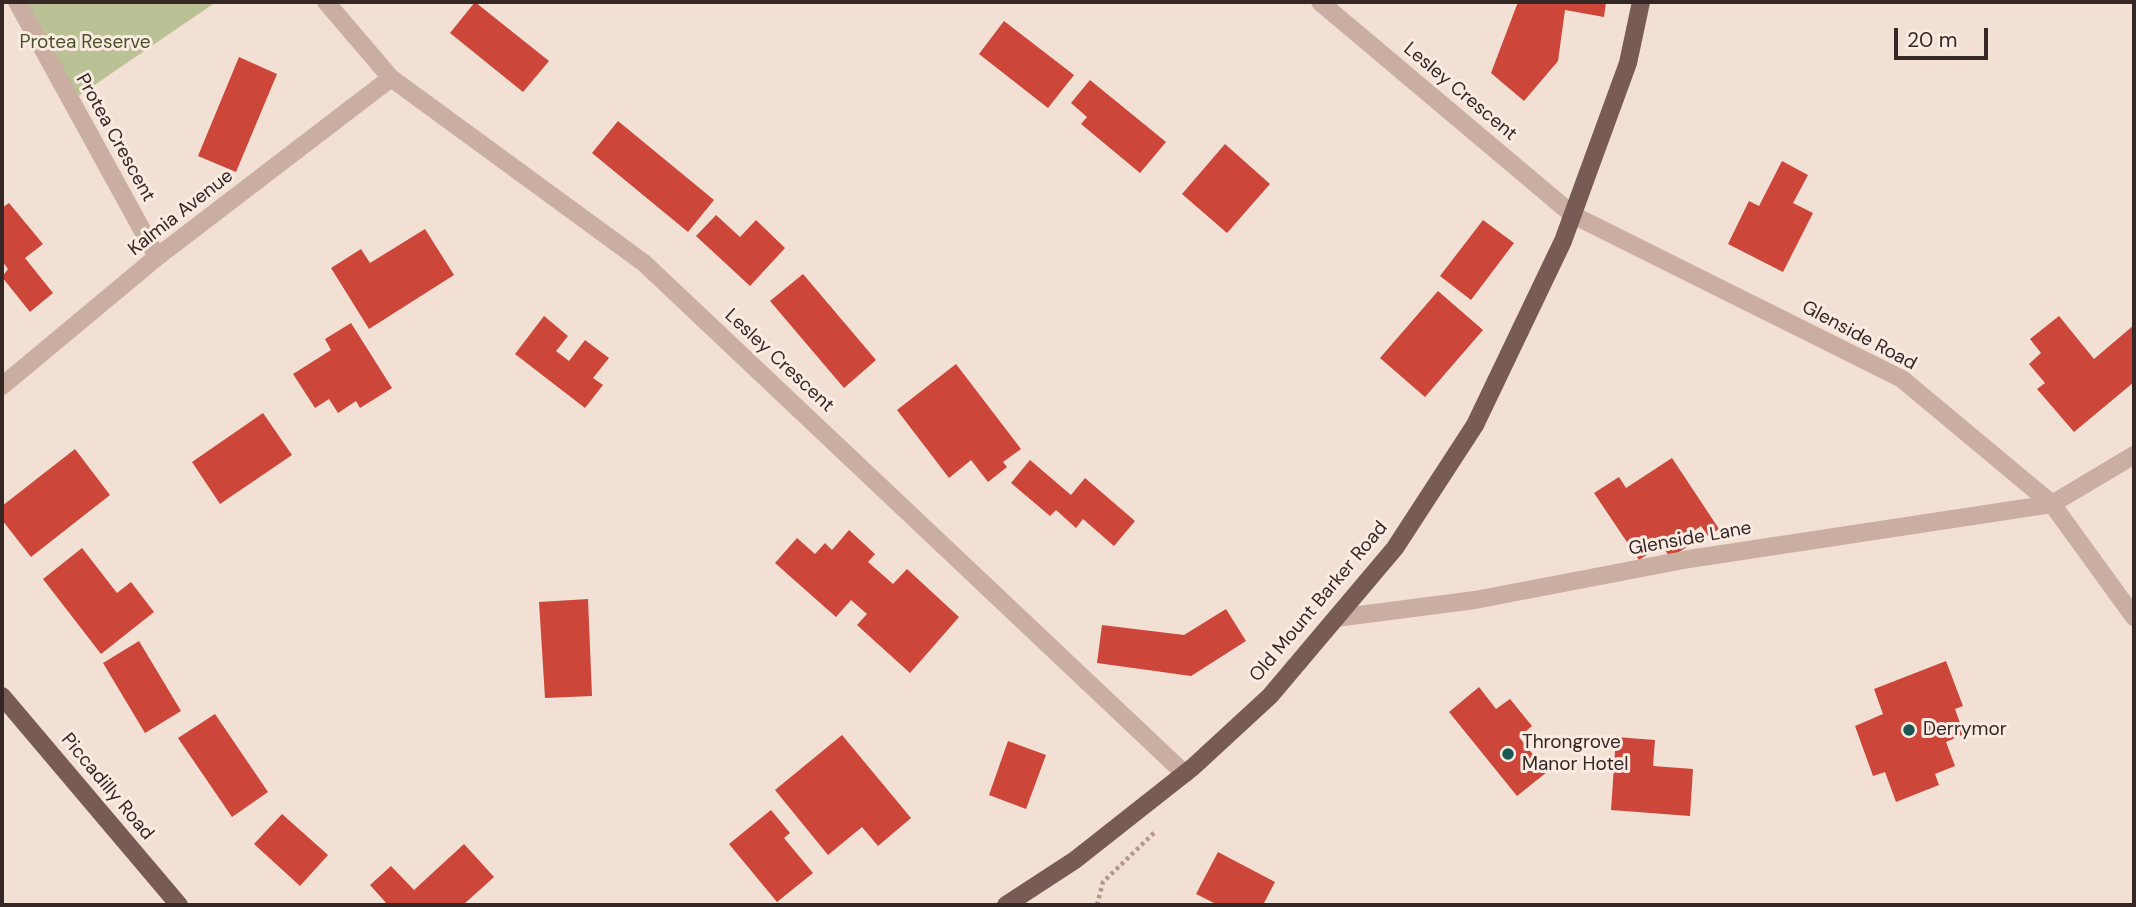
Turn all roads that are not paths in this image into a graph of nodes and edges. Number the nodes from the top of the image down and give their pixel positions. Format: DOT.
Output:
graph roads {
  1 [pos="17,2"];
  2 [pos="326,2"];
  3 [pos="1320,2"];
  4 [pos="1641,2"];
  5 [pos="391,78"];
  6 [pos="1573,215"];
  7 [pos="156,257"];
  8 [pos="2,386"];
  9 [pos="2134,455"];
  10 [pos="2052,504"];
  11 [pos="2134,617"];
  12 [pos="1336,618"];
  13 [pos="2,696"];
  14 [pos="1185,774"];
  15 [pos="179,905"];
  16 [pos="1006,905"];
  1 -- 7 [label="street, Protea Crescent"];
  2 -- 5 [label="street, Lesley Crescent"];
  3 -- 6 [label="street, Lesley Crescent"];
  4 -- 6 [label="main road, Old Mount Barker Road"];
  5 -- 7 [label="street, Kalmia Avenue"];
  5 -- 14 [label="street, Lesley Crescent"];
  6 -- 10 [label="street, Glenside Road"];
  6 -- 12 [label="main road, Old Mount Barker Road"];
  7 -- 8 [label="street, Kalmia Avenue"];
  9 -- 10 [label="street"];
  10 -- 11 [label="street, Glenside Road"];
  10 -- 12 [label="street, Glenside Lane"];
  12 -- 14 [label="main road, Old Mount Barker Road"];
  13 -- 15 [label="main road, Piccadilly Road"];
  14 -- 16 [label="main road, Old Mount Barker Road"];
}
